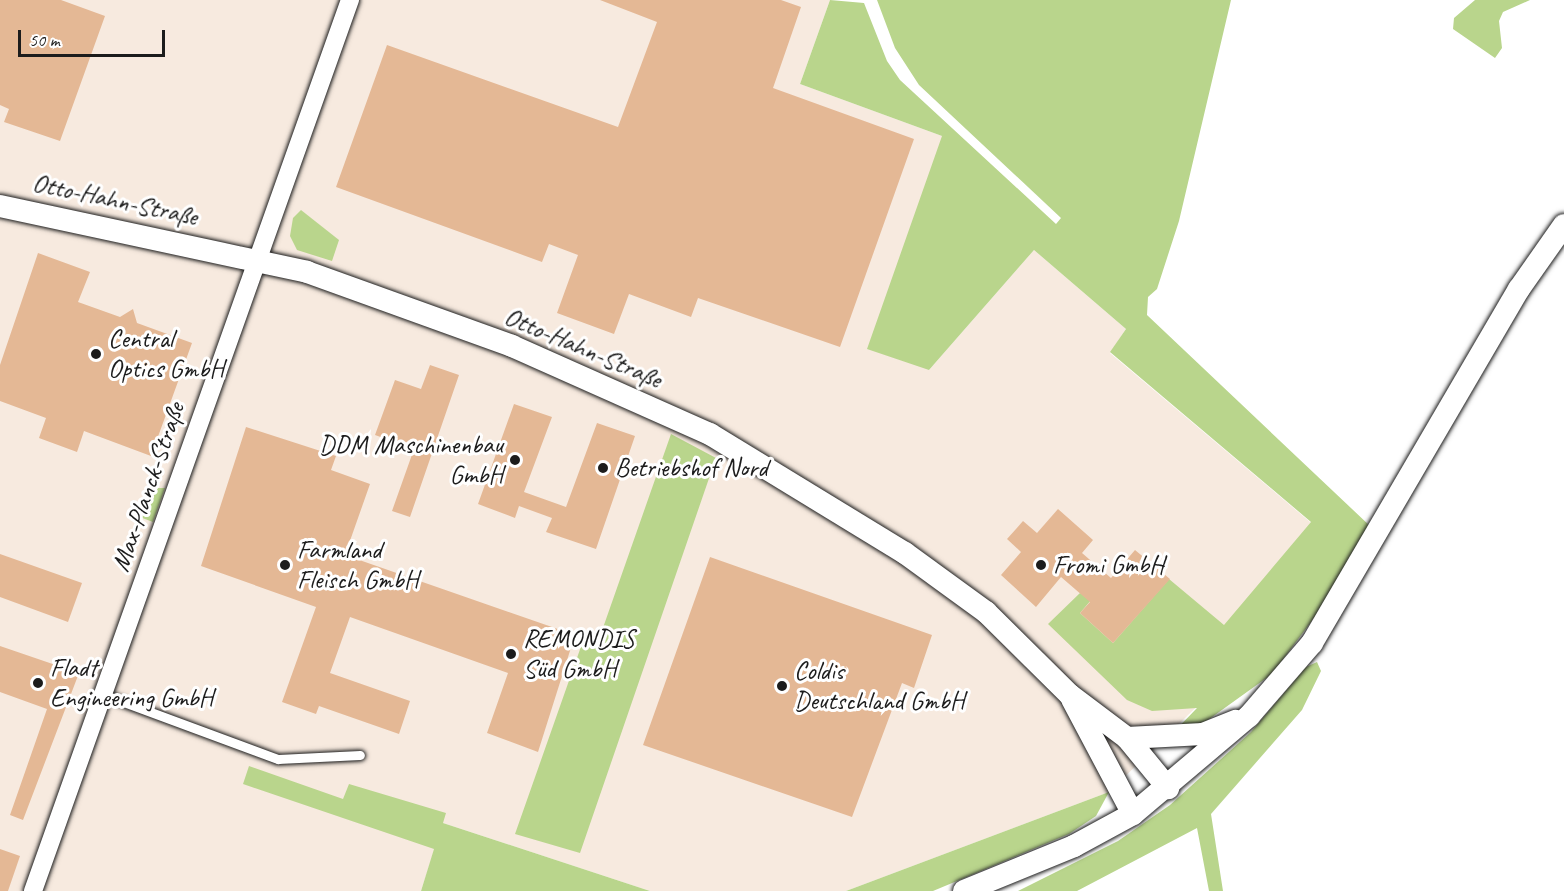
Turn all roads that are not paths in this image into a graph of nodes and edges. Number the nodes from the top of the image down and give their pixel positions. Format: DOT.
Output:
graph roads {
  1 [pos="350,0"];
  2 [pos="0,206"];
  3 [pos="1564,225"];
  4 [pos="255,259"];
  5 [pos="102,694"];
  6 [pos="1070,695"];
  7 [pos="1249,716"];
  8 [pos="1127,738"];
  9 [pos="360,755"];
  10 [pos="1168,788"];
  11 [pos="1133,814"];
  12 [pos="33,891"];
  13 [pos="964,891"];
  1 -- 4 [label="street, Max-Planck-Straße"];
  2 -- 4 [label="street, Otto-Hahn-Straße"];
  3 -- 7 [label="street"];
  4 -- 5 [label="street, Max-Planck-Straße"];
  4 -- 6 [label="street, Otto-Hahn-Straße"];
  5 -- 9 [label="lane"];
  5 -- 12 [label="street, Max-Planck-Straße"];
  6 -- 8 [label="street"];
  6 -- 11 [label="street"];
  7 -- 8 [label="street"];
  7 -- 10 [label="street"];
  8 -- 10 [label="street"];
  10 -- 11 [label="street"];
  11 -- 13 [label="street"];
}
